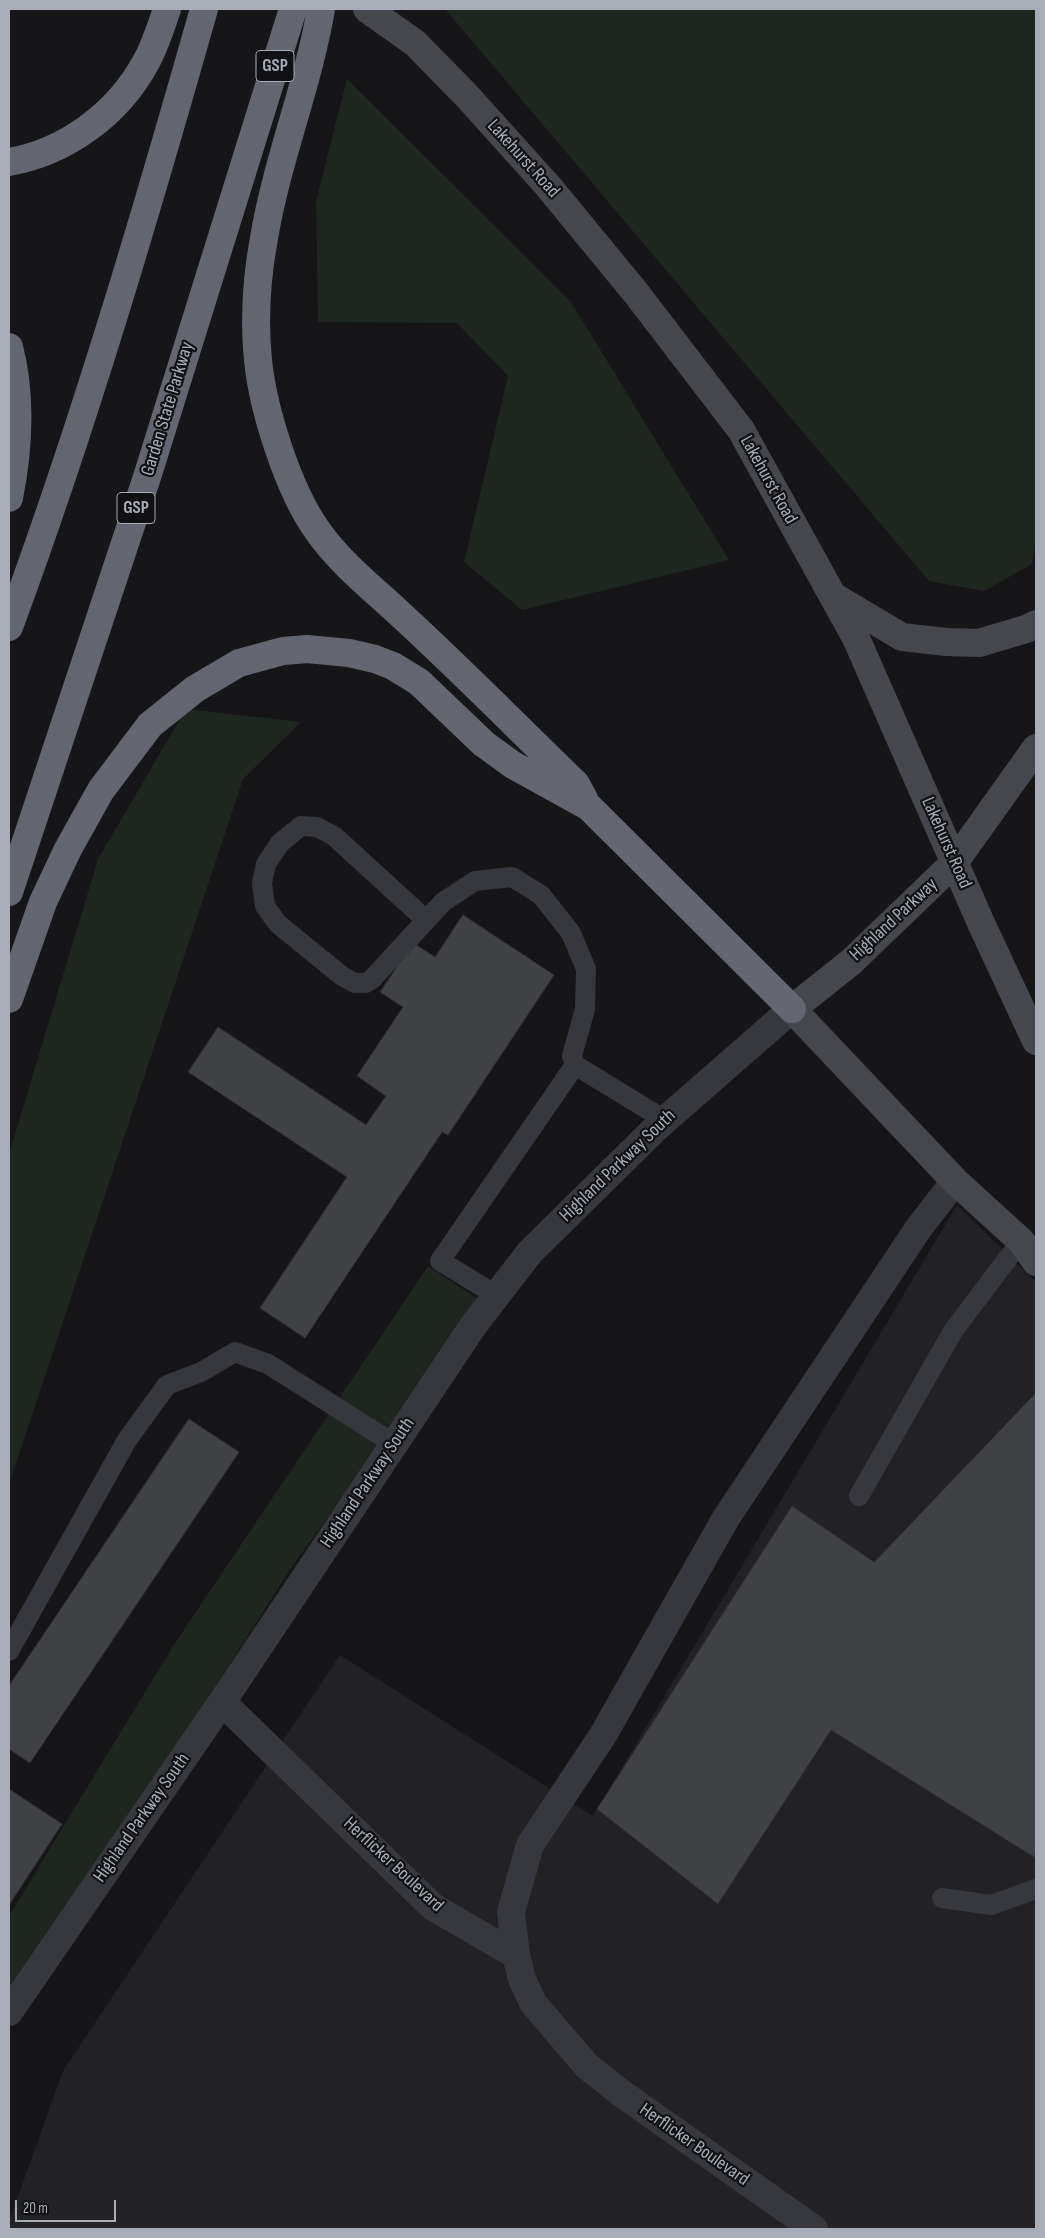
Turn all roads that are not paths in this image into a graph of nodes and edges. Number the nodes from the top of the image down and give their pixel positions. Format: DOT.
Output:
graph roads {
  1 [pos="167,9"];
  2 [pos="204,9"];
  3 [pos="293,9"];
  4 [pos="321,9"];
  5 [pos="367,9"];
  6 [pos="9,162"];
  7 [pos="9,347"];
  8 [pos="9,498"];
  9 [pos="832,596"];
  10 [pos="1036,624"];
  11 [pos="9,626"];
  12 [pos="1036,748"];
  13 [pos="589,807"];
  14 [pos="954,863"];
  15 [pos="9,892"];
  16 [pos="426,920"];
  17 [pos="9,999"];
  18 [pos="792,1008"];
  19 [pos="1036,1041"];
  20 [pos="575,1065"];
  21 [pos="665,1120"];
  22 [pos="956,1180"];
  23 [pos="1029,1252"];
  24 [pos="496,1295"];
  25 [pos="394,1444"];
  26 [pos="859,1496"];
  27 [pos="9,1651"];
  28 [pos="222,1702"];
  29 [pos="1036,1889"];
  30 [pos="942,1898"];
  31 [pos="516,1955"];
  32 [pos="9,2012"];
  33 [pos="814,2229"];
  1 -- 6 [label="highway"];
  2 -- 11 [label="highway"];
  3 -- 15 [label="highway, Garden State Parkway / GSP"];
  4 -- 13 [label="highway"];
  5 -- 9 [label="main road, Lakehurst Road"];
  7 -- 8 [label="highway"];
  9 -- 10 [label="main road"];
  9 -- 14 [label="main road, Lakehurst Road"];
  12 -- 14 [label="main road, Highland Parkway"];
  13 -- 17 [label="highway"];
  13 -- 18 [label="highway"];
  14 -- 18 [label="main road, Highland Parkway"];
  14 -- 19 [label="main road, Lakehurst Road"];
  16 -- 16 [label="lane"];
  16 -- 20 [label="lane"];
  18 -- 21 [label="street, Highland Parkway South"];
  18 -- 22 [label="main road"];
  20 -- 21 [label="lane"];
  20 -- 24 [label="lane"];
  21 -- 24 [label="street, Highland Parkway South"];
  22 -- 23 [label="main road"];
  22 -- 31 [label="street"];
  23 -- 26 [label="lane"];
  24 -- 25 [label="street, Highland Parkway South"];
  25 -- 27 [label="lane"];
  25 -- 28 [label="street, Highland Parkway South"];
  28 -- 31 [label="street, Herflicker Boulevard"];
  28 -- 32 [label="street, Highland Parkway South"];
  29 -- 30 [label="lane"];
  31 -- 33 [label="street, Herflicker Boulevard"];
}
